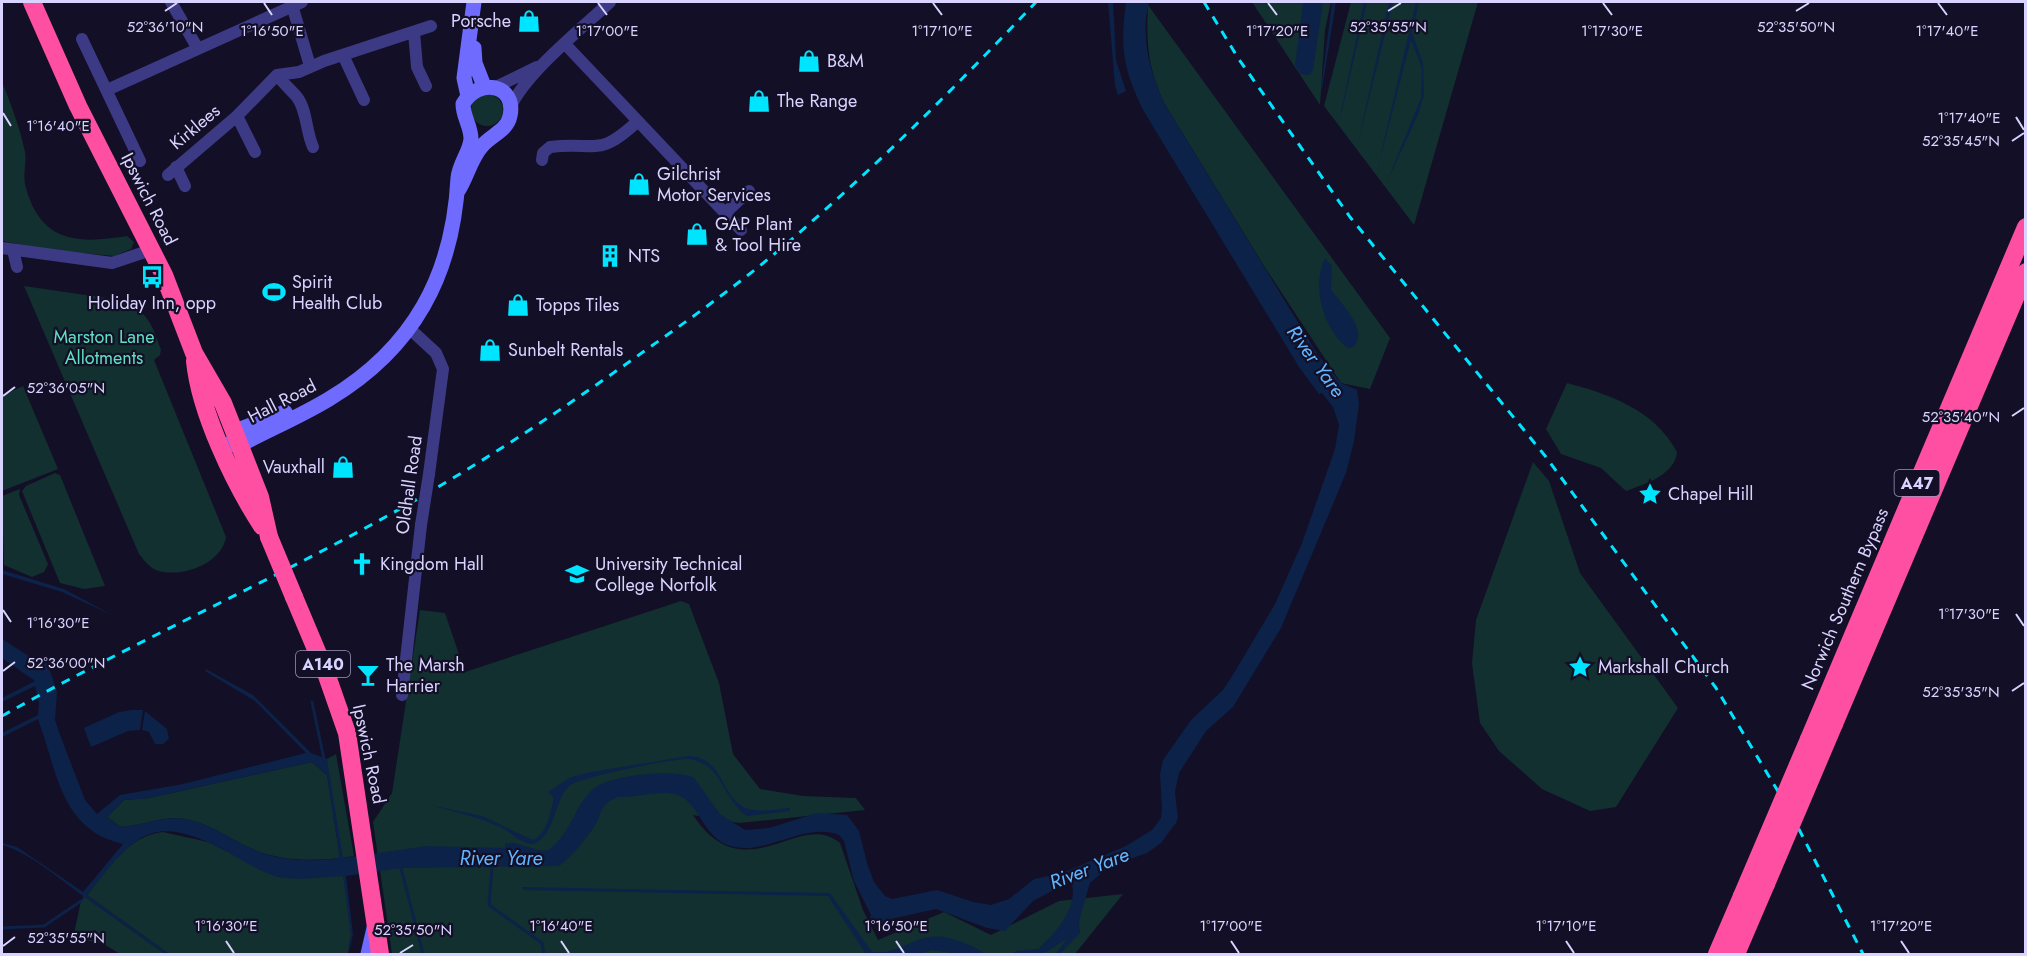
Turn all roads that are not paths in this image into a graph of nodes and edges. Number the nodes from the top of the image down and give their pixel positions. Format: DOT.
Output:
graph roads {
  1 [pos="32,2"];
  2 [pos="171,2"];
  3 [pos="474,2"];
  4 [pos="610,2"];
  5 [pos="297,3"];
  6 [pos="472,18"];
  7 [pos="431,26"];
  8 [pos="414,32"];
  9 [pos="82,39"];
  10 [pos="565,44"];
  11 [pos="198,48"];
  12 [pos="343,55"];
  13 [pos="550,58"];
  14 [pos="310,66"];
  15 [pos="277,75"];
  16 [pos="426,86"];
  17 [pos="490,87"];
  18 [pos="107,90"];
  19 [pos="468,96"];
  20 [pos="364,100"];
  21 [pos="511,106"];
  22 [pos="237,116"];
  23 [pos="638,121"];
  24 [pos="469,126"];
  25 [pos="496,134"];
  26 [pos="313,147"];
  27 [pos="255,152"];
  28 [pos="542,160"];
  29 [pos="140,161"];
  30 [pos="185,186"];
  31 [pos="458,191"];
  32 [pos="749,191"];
  33 [pos="725,213"];
  34 [pos="2025,227"];
  35 [pos="741,231"];
  36 [pos="8,249"];
  37 [pos="152,250"];
  38 [pos="17,267"];
  39 [pos="2025,272"];
  40 [pos="410,329"];
  41 [pos="231,440"];
  42 [pos="269,537"];
  43 [pos="402,696"];
  44 [pos="375,922"];
  45 [pos="368,954"];
  46 [pos="380,954"];
  47 [pos="1717,954"];
  48 [pos="1736,954"];
  1 -- 37 [label="highway, Ipswich Road / A140"];
  2 -- 11 [label="street"];
  3 -- 6 [label="street, Hall Road"];
  4 -- 10 [label="street"];
  5 -- 11 [label="street"];
  5 -- 14 [label="street"];
  6 -- 17 [label="street, Hall Road"];
  6 -- 19 [label="street, Hall Road"];
  7 -- 8 [label="street"];
  8 -- 12 [label="street"];
  8 -- 16 [label="street"];
  9 -- 18 [label="street"];
  10 -- 13 [label="street"];
  10 -- 23 [label="street"];
  11 -- 18 [label="street"];
  12 -- 14 [label="street"];
  12 -- 20 [label="street"];
  13 -- 17 [label="street"];
  13 -- 21 [label="street"];
  14 -- 15 [label="street"];
  15 -- 22 [label="street, Kirklees"];
  15 -- 26 [label="street"];
  17 -- 19 [label="street"];
  17 -- 21 [label="street, Hall Road"];
  18 -- 29 [label="street"];
  19 -- 24 [label="street, Hall Road"];
  21 -- 25 [label="street, Hall Road"];
  22 -- 27 [label="street, Kirklees"];
  22 -- 30 [label="street, Kirklees"];
  23 -- 28 [label="street"];
  23 -- 33 [label="street"];
  24 -- 25 [label="street"];
  24 -- 31 [label="street, Hall Road"];
  25 -- 31 [label="street, Hall Road"];
  31 -- 40 [label="street, Hall Road"];
  32 -- 33 [label="street"];
  33 -- 35 [label="street"];
  34 -- 47 [label="highway, Norwich Southern Bypass / A47, bridge"];
  36 -- 37 [label="street"];
  36 -- 38 [label="street"];
  37 -- 41 [label="highway, Ipswich Road / A140"];
  39 -- 48 [label="highway, A47, bridge"];
  40 -- 41 [label="street, Hall Road"];
  40 -- 43 [label="street, Oldhall Road, bridge"];
  41 -- 42 [label="highway, Ipswich Road / A140"];
  41 -- 42 [label="highway, Ipswich Road / A140"];
  42 -- 44 [label="highway, Ipswich Road / A140, bridge"];
  44 -- 45 [label="street"];
  44 -- 46 [label="highway, Ipswich Road / A140"];
}
